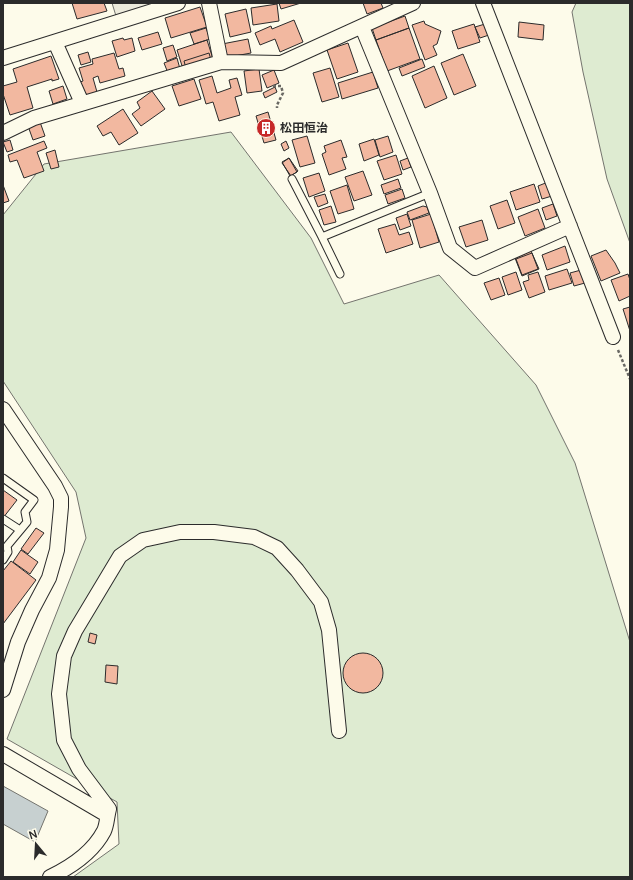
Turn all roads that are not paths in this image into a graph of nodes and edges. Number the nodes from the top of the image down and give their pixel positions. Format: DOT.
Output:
graph roads {
  1 [pos="178,3"];
  2 [pos="209,3"];
  3 [pos="413,3"];
  4 [pos="483,3"];
  5 [pos="362,27"];
  6 [pos="55,42"];
  7 [pos="3,58"];
  8 [pos="220,62"];
  9 [pos="82,103"];
  10 [pos="3,133"];
  11 [pos="292,179"];
  12 [pos="430,193"];
  13 [pos="570,226"];
  14 [pos="322,237"];
  15 [pos="340,274"];
  16 [pos="613,336"];
  17 [pos="3,409"];
  18 [pos="3,478"];
  19 [pos="3,519"];
  20 [pos="20,530"];
  21 [pos="5,544"];
  22 [pos="3,560"];
  23 [pos="3,690"];
  24 [pos="339,731"];
  25 [pos="3,754"];
  26 [pos="108,815"];
  27 [pos="50,877"];
  1 -- 6 [label="street"];
  2 -- 8 [label="street"];
  3 -- 5 [label="street"];
  4 -- 13 [label="street"];
  5 -- 8 [label="street"];
  5 -- 12 [label="street"];
  6 -- 7 [label="street"];
  6 -- 9 [label="street"];
  8 -- 9 [label="street"];
  9 -- 10 [label="street"];
  11 -- 14 [label="lane"];
  12 -- 13 [label="street"];
  12 -- 14 [label="lane"];
  13 -- 16 [label="street"];
  14 -- 15 [label="lane"];
  17 -- 23 [label="street"];
  18 -- 20 [label="lane"];
  19 -- 20 [label="lane"];
  20 -- 21 [label="lane"];
  21 -- 22 [label="lane"];
  24 -- 26 [label="street"];
  25 -- 26 [label="street"];
  26 -- 27 [label="street"];
}
